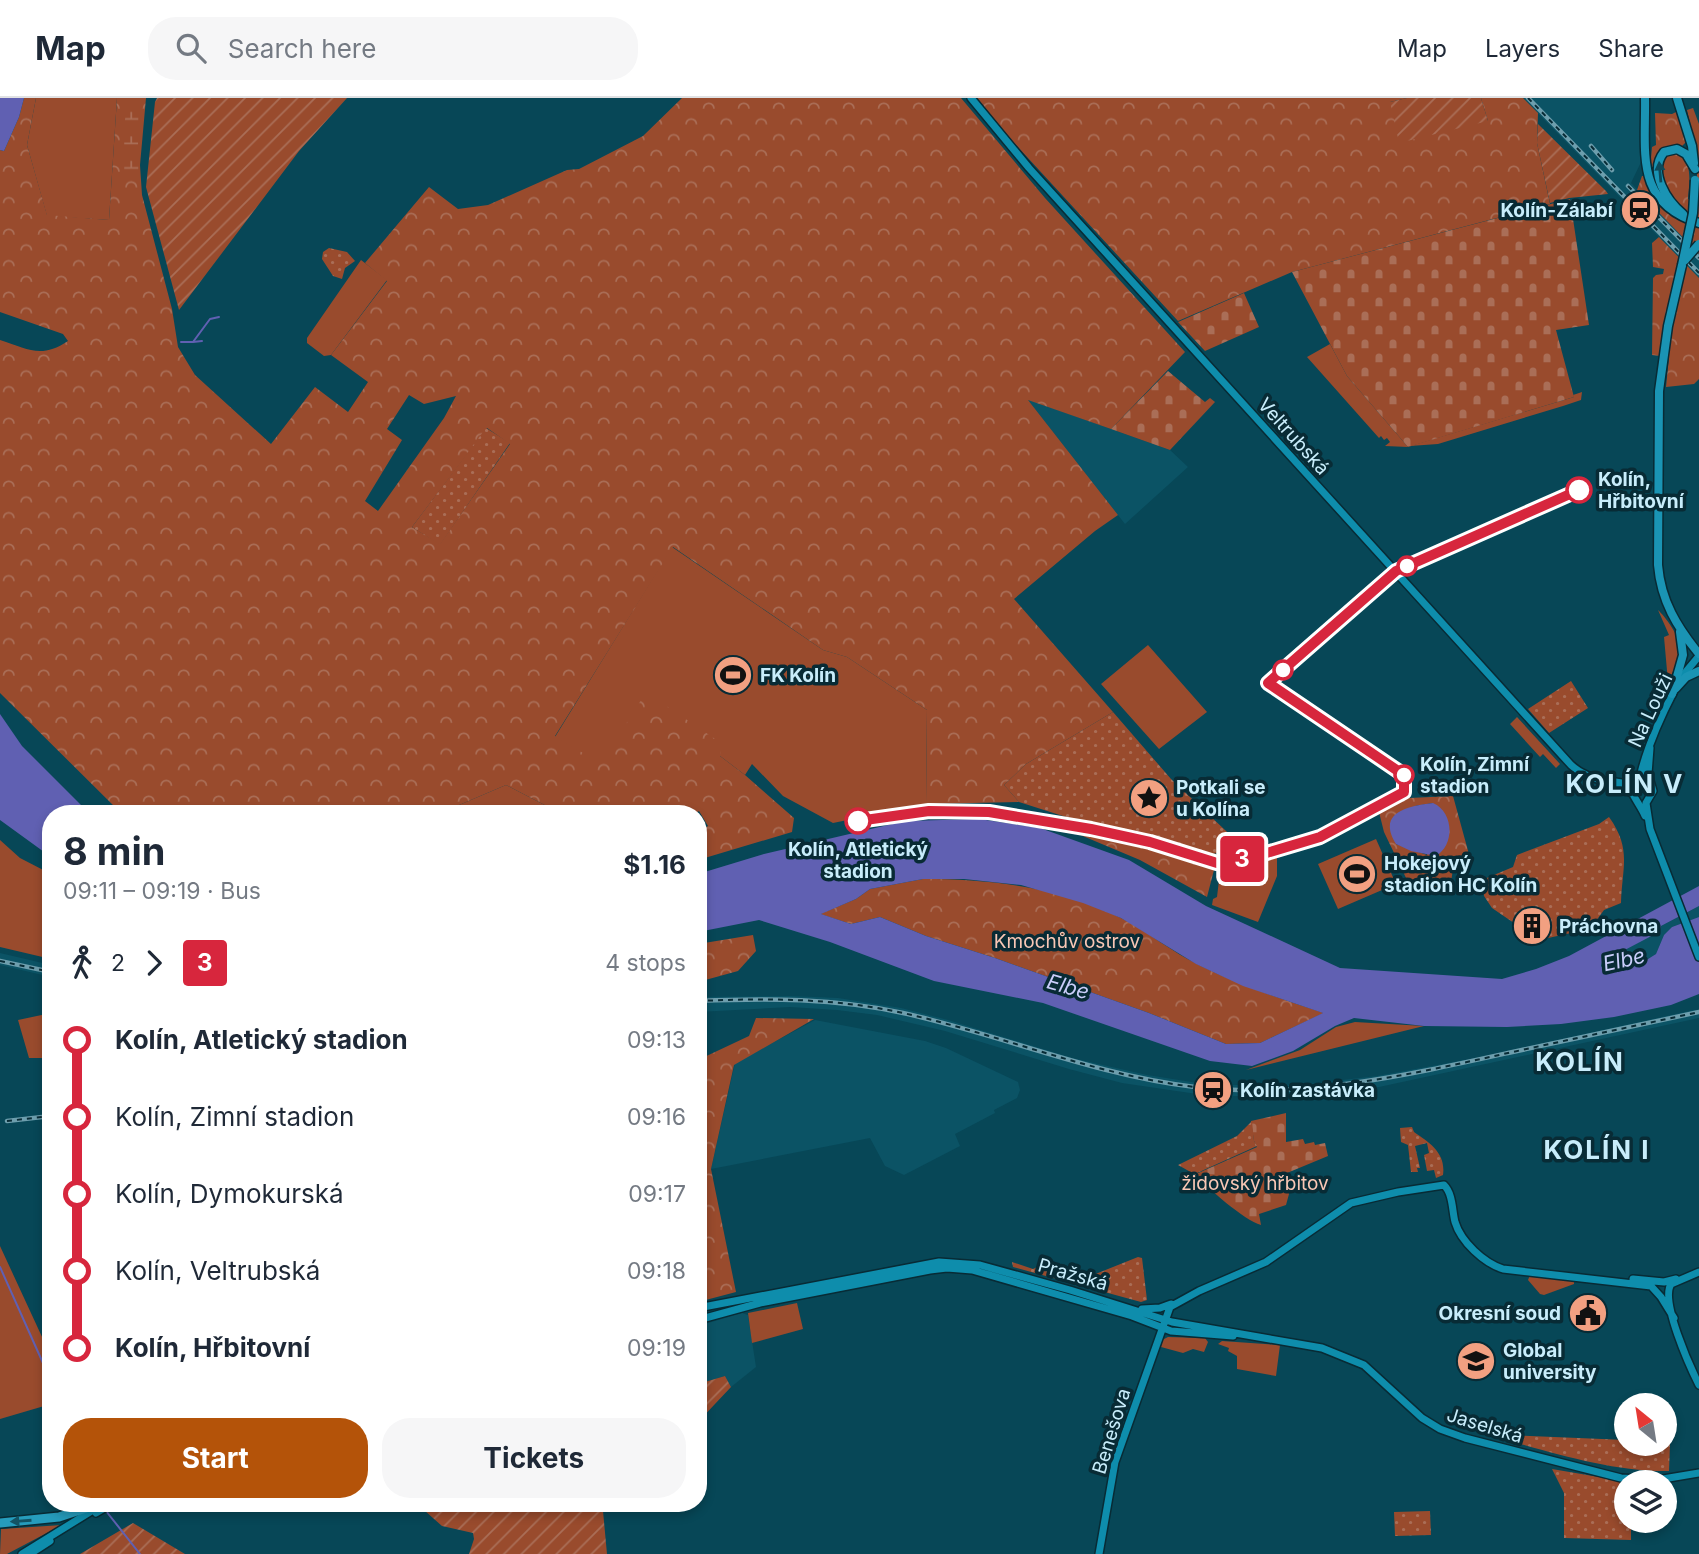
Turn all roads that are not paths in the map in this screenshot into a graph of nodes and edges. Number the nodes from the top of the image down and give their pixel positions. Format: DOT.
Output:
graph roads {
  1 [pos="971,98"];
  2 [pos="1645,98"];
  3 [pos="1677,98"];
  4 [pos="1695,169"];
  5 [pos="1696,222"];
  6 [pos="1699,244"];
  7 [pos="1682,265"];
  8 [pos="1680,629"];
  9 [pos="1699,655"];
  10 [pos="1681,665"];
  11 [pos="1699,671"];
  12 [pos="1672,694"];
  13 [pos="1650,748"];
  14 [pos="1587,776"];
  15 [pos="1636,781"];
  16 [pos="1651,783"];
  17 [pos="1634,796"];
  18 [pos="1650,797"];
  19 [pos="1650,829"];
  20 [pos="1699,957"];
  21 [pos="1698,1272"];
  22 [pos="1608,1280"];
  23 [pos="1662,1282"];
  24 [pos="1668,1290"];
  25 [pos="1657,1292"];
  26 [pos="1175,1303"];
  27 [pos="707,1306"];
  28 [pos="1135,1309"];
  29 [pos="707,1318"];
  30 [pos="1674,1318"];
  31 [pos="1163,1323"];
  32 [pos="1699,1385"];
  33 [pos="1699,1473"];
  34 [pos="86,1512"];
  35 [pos="90,1512"];
  36 [pos="91,1512"];
  37 [pos="0,1523"];
  38 [pos="22,1554"];
  39 [pos="30,1554"];
  40 [pos="1099,1554"];
  1 -- 14 [label="street, Veltrubská"];
  2 -- 5 [label="main road"];
  3 -- 4 [label="main road"];
  5 -- 4 [label="main road, one-way"];
  4 -- 7 [label="main road, bridge"];
  6 -- 7 [label="main road, bridge"];
  7 -- 8 [label="main road"];
  8 -- 9 [label="main road"];
  8 -- 10 [label="main road"];
  9 -- 10 [label="main road"];
  9 -- 12 [label="street, Na Louži"];
  10 -- 12 [label="main road"];
  11 -- 12 [label="main road"];
  12 -- 13 [label="street, Na Louži"];
  13 -- 15 [label="street, Na Louži"];
  13 -- 16 [label="street"];
  14 -- 15 [label="street"];
  14 -- 17 [label="street"];
  15 -- 16 [label="street"];
  15 -- 17 [label="street"];
  16 -- 18 [label="street"];
  17 -- 18 [label="street"];
  17 -- 19 [label="street"];
  18 -- 19 [label="street"];
  19 -- 20 [label="street"];
  21 -- 23 [label="street"];
  21 -- 24 [label="street"];
  22 -- 23 [label="street"];
  22 -- 25 [label="street"];
  22 -- 26 [label="street"];
  23 -- 24 [label="street"];
  23 -- 25 [label="street"];
  24 -- 25 [label="street"];
  24 -- 30 [label="street"];
  25 -- 30 [label="street"];
  26 -- 28 [label="street"];
  26 -- 31 [label="street"];
  27 -- 28 [label="street, Pražská"];
  28 -- 31 [label="street, Pražská"];
  29 -- 31 [label="street, Pražská"];
  30 -- 32 [label="street"];
  31 -- 33 [label="street, Jaselská"];
  31 -- 40 [label="street, Benešova"];
  34 -- 37 [label="main road, one-way"];
  35 -- 38 [label="street"];
  36 -- 39 [label="street"];
}
